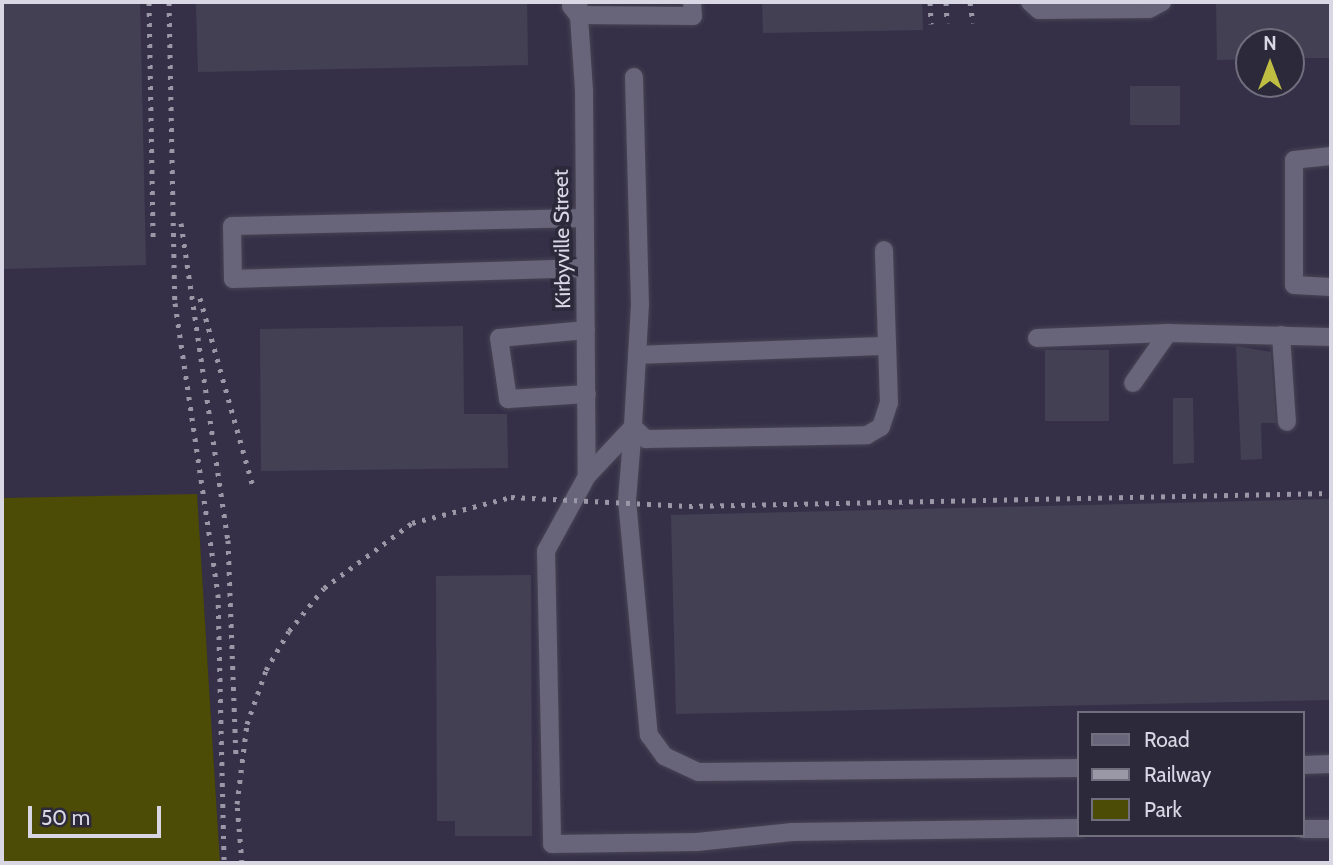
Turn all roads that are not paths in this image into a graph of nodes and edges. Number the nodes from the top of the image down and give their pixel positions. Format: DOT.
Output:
graph roads {
  1 [pos="692,2"];
  2 [pos="1030,2"];
  3 [pos="1162,2"];
  4 [pos="575,6"];
  5 [pos="634,77"];
  6 [pos="1331,156"];
  7 [pos="585,218"];
  8 [pos="884,250"];
  9 [pos="586,268"];
  10 [pos="1331,287"];
  11 [pos="586,330"];
  12 [pos="1168,333"];
  13 [pos="1281,335"];
  14 [pos="1331,337"];
  15 [pos="1037,338"];
  16 [pos="887,346"];
  17 [pos="637,355"];
  18 [pos="1133,383"];
  19 [pos="587,394"];
  20 [pos="1287,422"];
  21 [pos="633,427"];
  22 [pos="587,476"];
  23 [pos="1305,765"];
  24 [pos="1331,765"];
  25 [pos="1078,768"];
  26 [pos="1078,828"];
  27 [pos="1305,829"];
  28 [pos="1331,830"];
  1 -- 4 [label="street"];
  2 -- 3 [label="street"];
  4 -- 7 [label="street, Kirbyville Street"];
  5 -- 17 [label="street"];
  6 -- 10 [label="street"];
  7 -- 9 [label="street, Kirbyville Street"];
  7 -- 9 [label="street"];
  8 -- 16 [label="street"];
  9 -- 11 [label="street, Kirbyville Street"];
  11 -- 19 [label="street, Kirbyville Street"];
  11 -- 19 [label="street"];
  12 -- 13 [label="street"];
  12 -- 15 [label="street"];
  12 -- 18 [label="street"];
  13 -- 14 [label="street"];
  13 -- 20 [label="street"];
  16 -- 17 [label="street"];
  16 -- 21 [label="street"];
  17 -- 21 [label="street"];
  19 -- 22 [label="street, Kirbyville Street"];
  21 -- 22 [label="street"];
  21 -- 25 [label="street"];
  22 -- 26 [label="street"];
  23 -- 24 [label="street"];
  27 -- 28 [label="street"];
}
